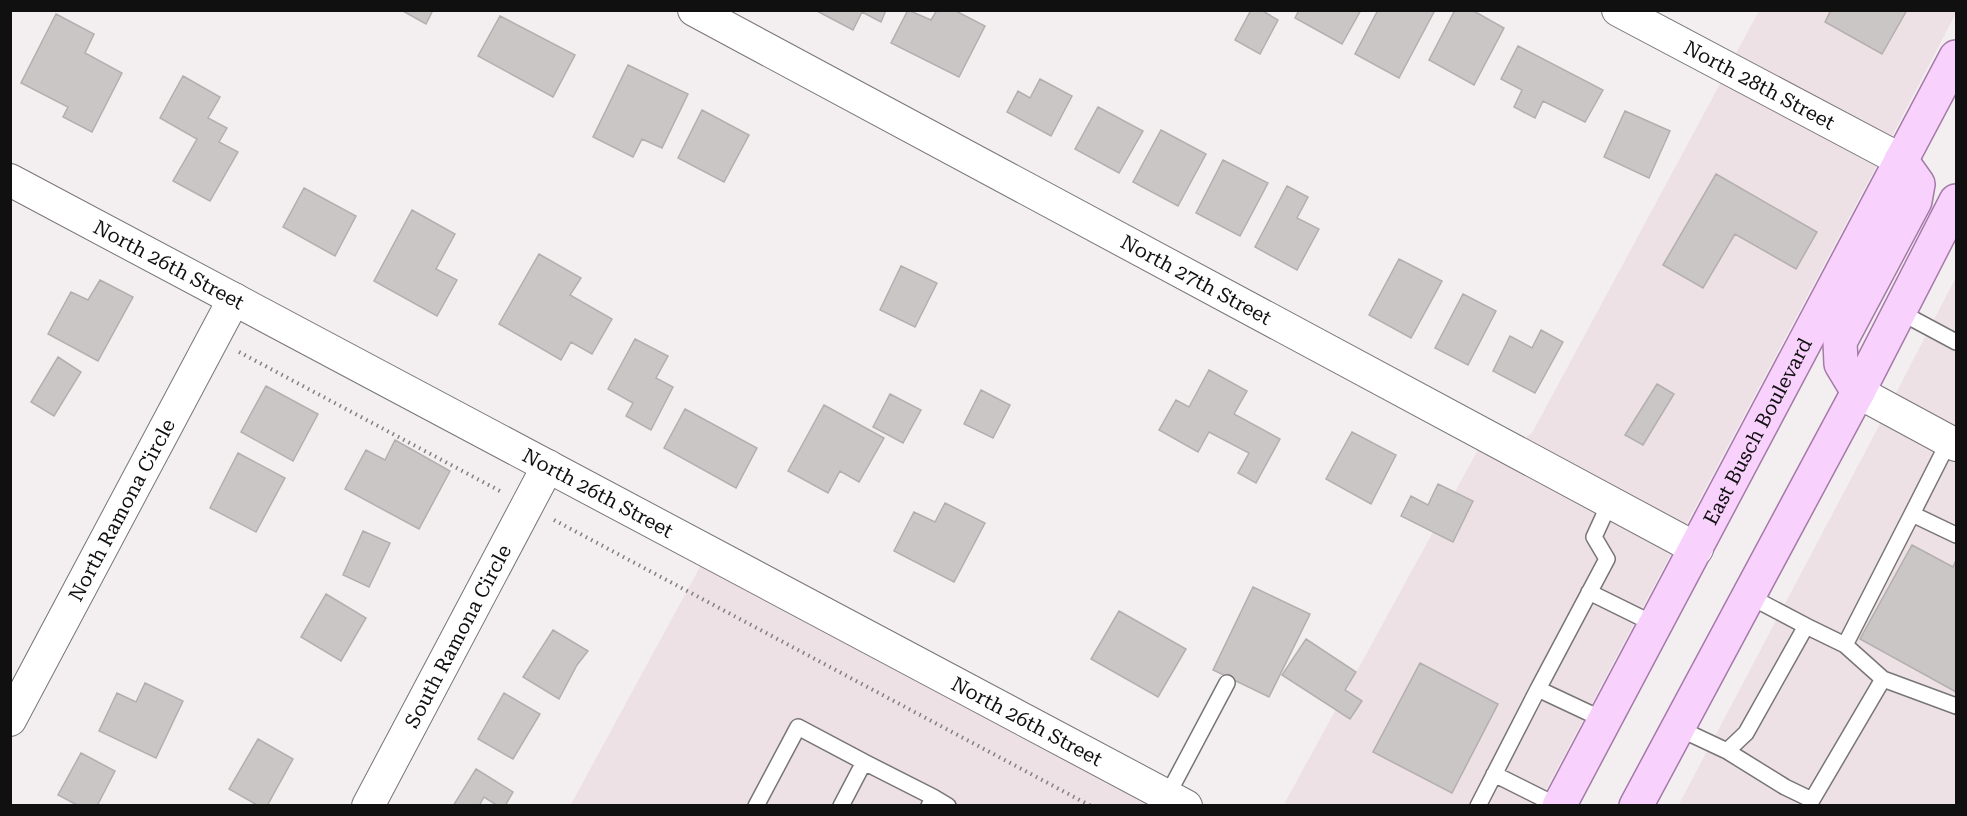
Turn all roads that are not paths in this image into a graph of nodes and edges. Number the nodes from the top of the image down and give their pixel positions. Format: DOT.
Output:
graph roads {
  1 [pos="694,10"];
  2 [pos="1618,10"];
  3 [pos="1956,57"];
  4 [pos="1901,160"];
  5 [pos="10,180"];
  6 [pos="1956,201"];
  7 [pos="234,299"];
  8 [pos="1900,312"];
  9 [pos="1956,342"];
  10 [pos="1858,392"];
  11 [pos="1953,443"];
  12 [pos="549,466"];
  13 [pos="1610,502"];
  14 [pos="1912,514"];
  15 [pos="1956,534"];
  16 [pos="1697,549"];
  17 [pos="1589,592"];
  18 [pos="1749,596"];
  19 [pos="1656,625"];
  20 [pos="1806,626"];
  21 [pos="1845,645"];
  22 [pos="1883,679"];
  23 [pos="1227,683"];
  24 [pos="1538,688"];
  25 [pos="1956,706"];
  26 [pos="10,720"];
  27 [pos="1605,720"];
  28 [pos="1678,728"];
  29 [pos="1727,751"];
  30 [pos="864,762"];
  31 [pos="1494,774"];
  32 [pos="931,801"];
  33 [pos="1177,801"];
  34 [pos="368,806"];
  35 [pos="756,806"];
  36 [pos="841,806"];
  37 [pos="948,806"];
  38 [pos="1478,806"];
  39 [pos="1558,806"];
  40 [pos="1636,806"];
  1 -- 13 [label="street, North 27th Street"];
  2 -- 4 [label="street, North 28th Street"];
  3 -- 4 [label="main road, East Busch Boulevard"];
  4 -- 10 [label="main road"];
  4 -- 16 [label="main road, East Busch Boulevard"];
  5 -- 7 [label="street, North 26th Street"];
  6 -- 8 [label="main road"];
  7 -- 12 [label="street, North 26th Street"];
  7 -- 26 [label="street, North Ramona Circle"];
  8 -- 9 [label="lane"];
  8 -- 10 [label="main road"];
  10 -- 11 [label="street"];
  10 -- 18 [label="main road"];
  11 -- 14 [label="lane"];
  12 -- 33 [label="street, North 26th Street"];
  12 -- 34 [label="street, South Ramona Circle"];
  13 -- 16 [label="street, North 27th Street"];
  13 -- 17 [label="lane"];
  14 -- 15 [label="lane"];
  14 -- 21 [label="lane"];
  16 -- 19 [label="main road, East Busch Boulevard"];
  17 -- 19 [label="lane"];
  17 -- 24 [label="lane"];
  18 -- 20 [label="lane"];
  18 -- 28 [label="main road"];
  19 -- 27 [label="main road, East Busch Boulevard"];
  20 -- 21 [label="lane"];
  20 -- 29 [label="lane"];
  21 -- 22 [label="lane"];
  22 -- 25 [label="lane"];
  22 -- 29 [label="lane"];
  23 -- 33 [label="lane"];
  24 -- 27 [label="lane"];
  24 -- 31 [label="lane"];
  27 -- 39 [label="main road, East Busch Boulevard"];
  28 -- 29 [label="lane"];
  28 -- 40 [label="main road"];
  30 -- 32 [label="lane"];
  30 -- 35 [label="lane"];
  30 -- 36 [label="lane"];
  31 -- 38 [label="lane"];
  31 -- 39 [label="lane"];
  32 -- 37 [label="lane"];
}
